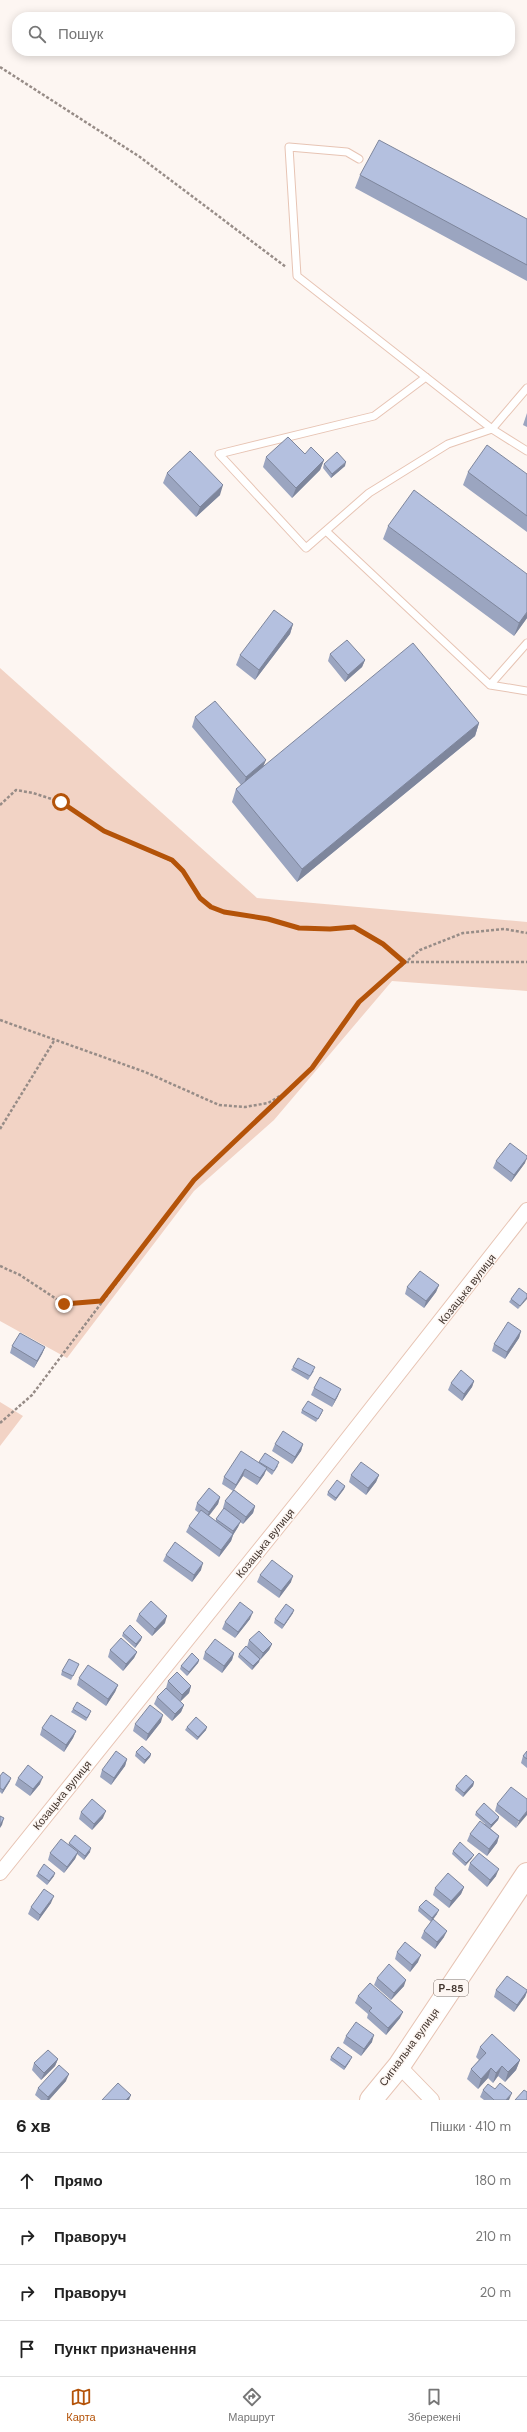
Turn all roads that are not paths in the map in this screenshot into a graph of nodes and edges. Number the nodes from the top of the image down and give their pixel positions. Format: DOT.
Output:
graph roads {
  1 [pos="359,159"];
  2 [pos="426,377"];
  3 [pos="527,388"];
  4 [pos="492,429"];
  5 [pos="527,451"];
  6 [pos="326,531"];
  7 [pos="527,643"];
  8 [pos="490,685"];
  9 [pos="527,691"];
  10 [pos="527,1210"];
  11 [pos="0,1873"];
  12 [pos="527,1874"];
  13 [pos="399,2066"];
  14 [pos="371,2100"];
  15 [pos="432,2100"];
  1 -- 2 [label="lane"];
  2 -- 4 [label="lane"];
  2 -- 6 [label="lane"];
  3 -- 4 [label="lane"];
  4 -- 5 [label="lane"];
  4 -- 6 [label="lane"];
  6 -- 8 [label="lane"];
  7 -- 8 [label="lane"];
  8 -- 9 [label="lane"];
  10 -- 11 [label="street, Козацька вулиця"];
  12 -- 13 [label="main road, Сигнальна вулиця / Р-85"];
  13 -- 14 [label="main road, Сигнальна вулиця / Р-85"];
  13 -- 15 [label="street"];
}
